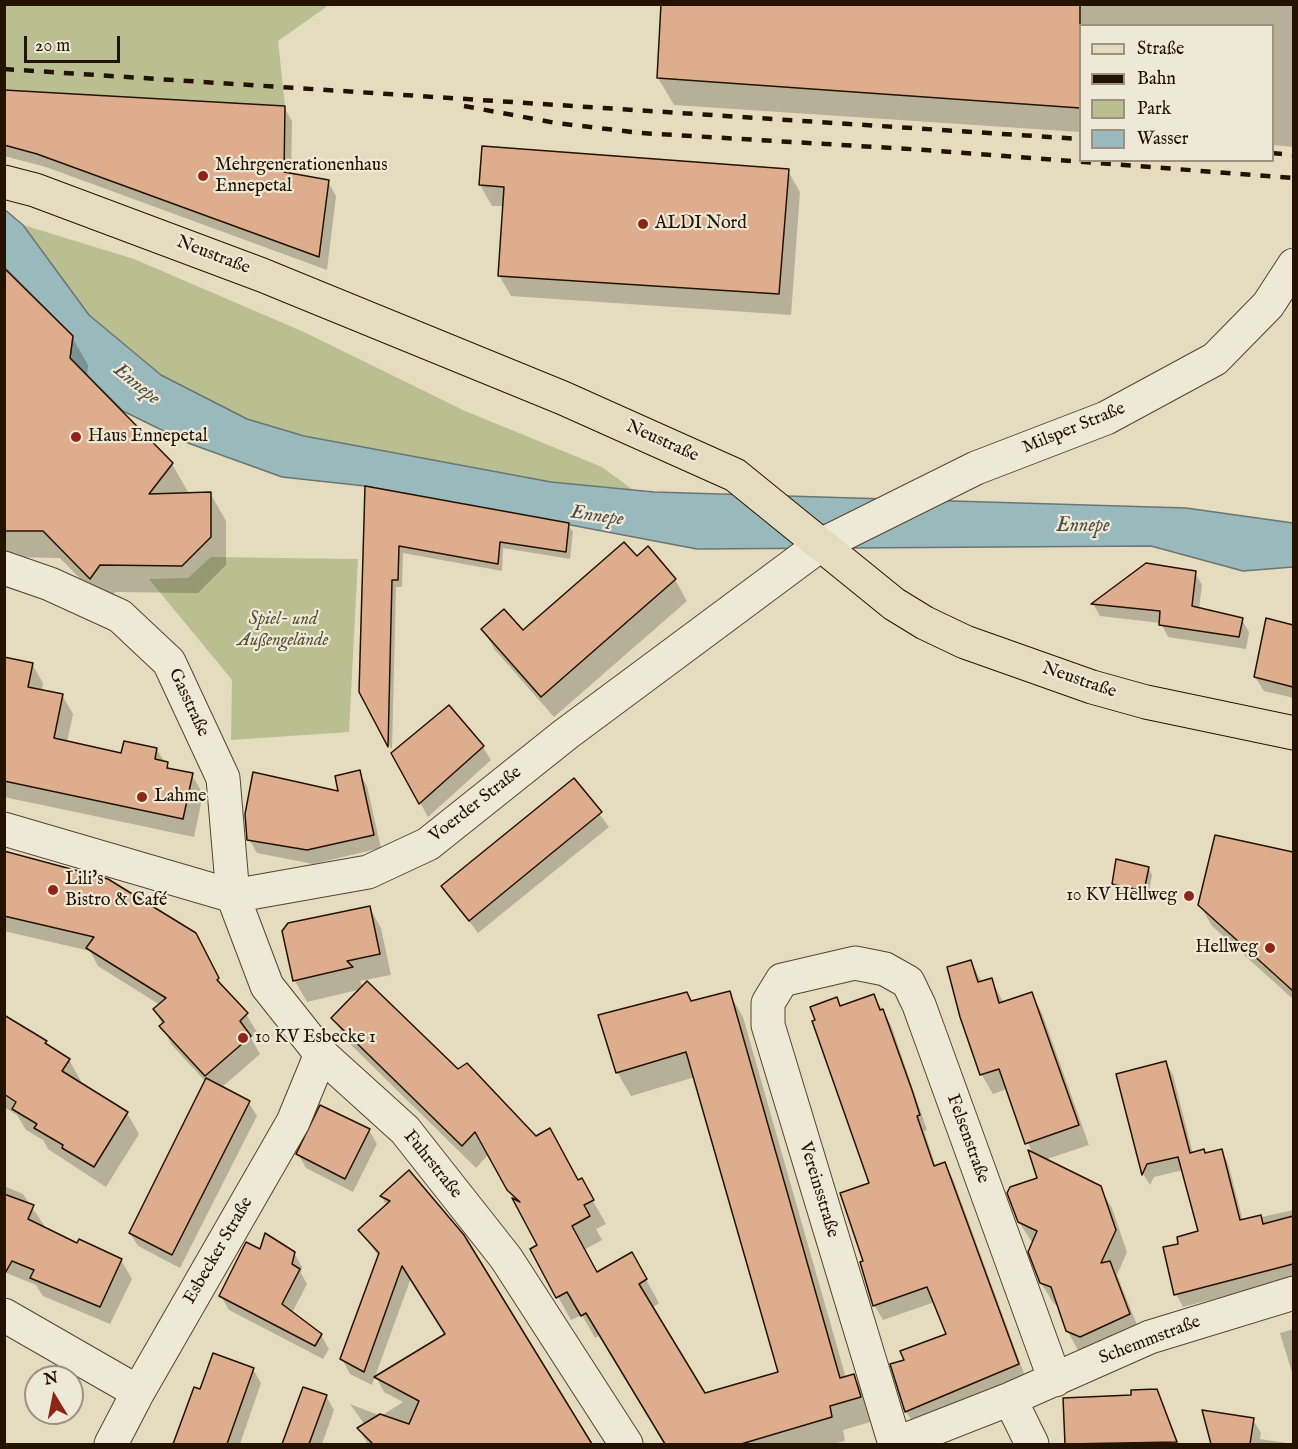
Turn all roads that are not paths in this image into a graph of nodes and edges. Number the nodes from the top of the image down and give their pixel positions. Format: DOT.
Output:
graph roads {
  1 [pos="4,182"];
  2 [pos="1293,265"];
  3 [pos="1281,308"];
  4 [pos="819,546"];
  5 [pos="4,568"];
  6 [pos="1293,733"];
  7 [pos="4,829"];
  8 [pos="233,896"];
  9 [pos="825,968"];
  10 [pos="321,1054"];
  11 [pos="1293,1293"];
  12 [pos="4,1315"];
  13 [pos="1054,1380"];
  14 [pos="138,1392"];
  15 [pos="1010,1399"];
  16 [pos="111,1444"];
  17 [pos="626,1444"];
  18 [pos="895,1444"];
  19 [pos="1032,1444"];
  1 -- 4 [label="main road, Neustraße"];
  2 -- 3 [label="street, Milsper Straße"];
  3 -- 4 [label="street, Milsper Straße"];
  4 -- 6 [label="main road, Neustraße"];
  4 -- 8 [label="street, Voerder Straße"];
  5 -- 8 [label="street, Gasstraße"];
  7 -- 8 [label="street, Voerder Straße"];
  8 -- 10 [label="street, Fuhrstraße"];
  9 -- 13 [label="street, Felsenstraße"];
  9 -- 18 [label="street, Vereinsstraße"];
  10 -- 14 [label="street, Esbecker Straße"];
  10 -- 17 [label="street, Fuhrstraße"];
  11 -- 13 [label="street, Schemmstraße"];
  12 -- 14 [label="street"];
  13 -- 15 [label="street, Schemmstraße"];
  14 -- 16 [label="street, Esbecker Straße"];
  15 -- 18 [label="street"];
  15 -- 19 [label="street"];
}
